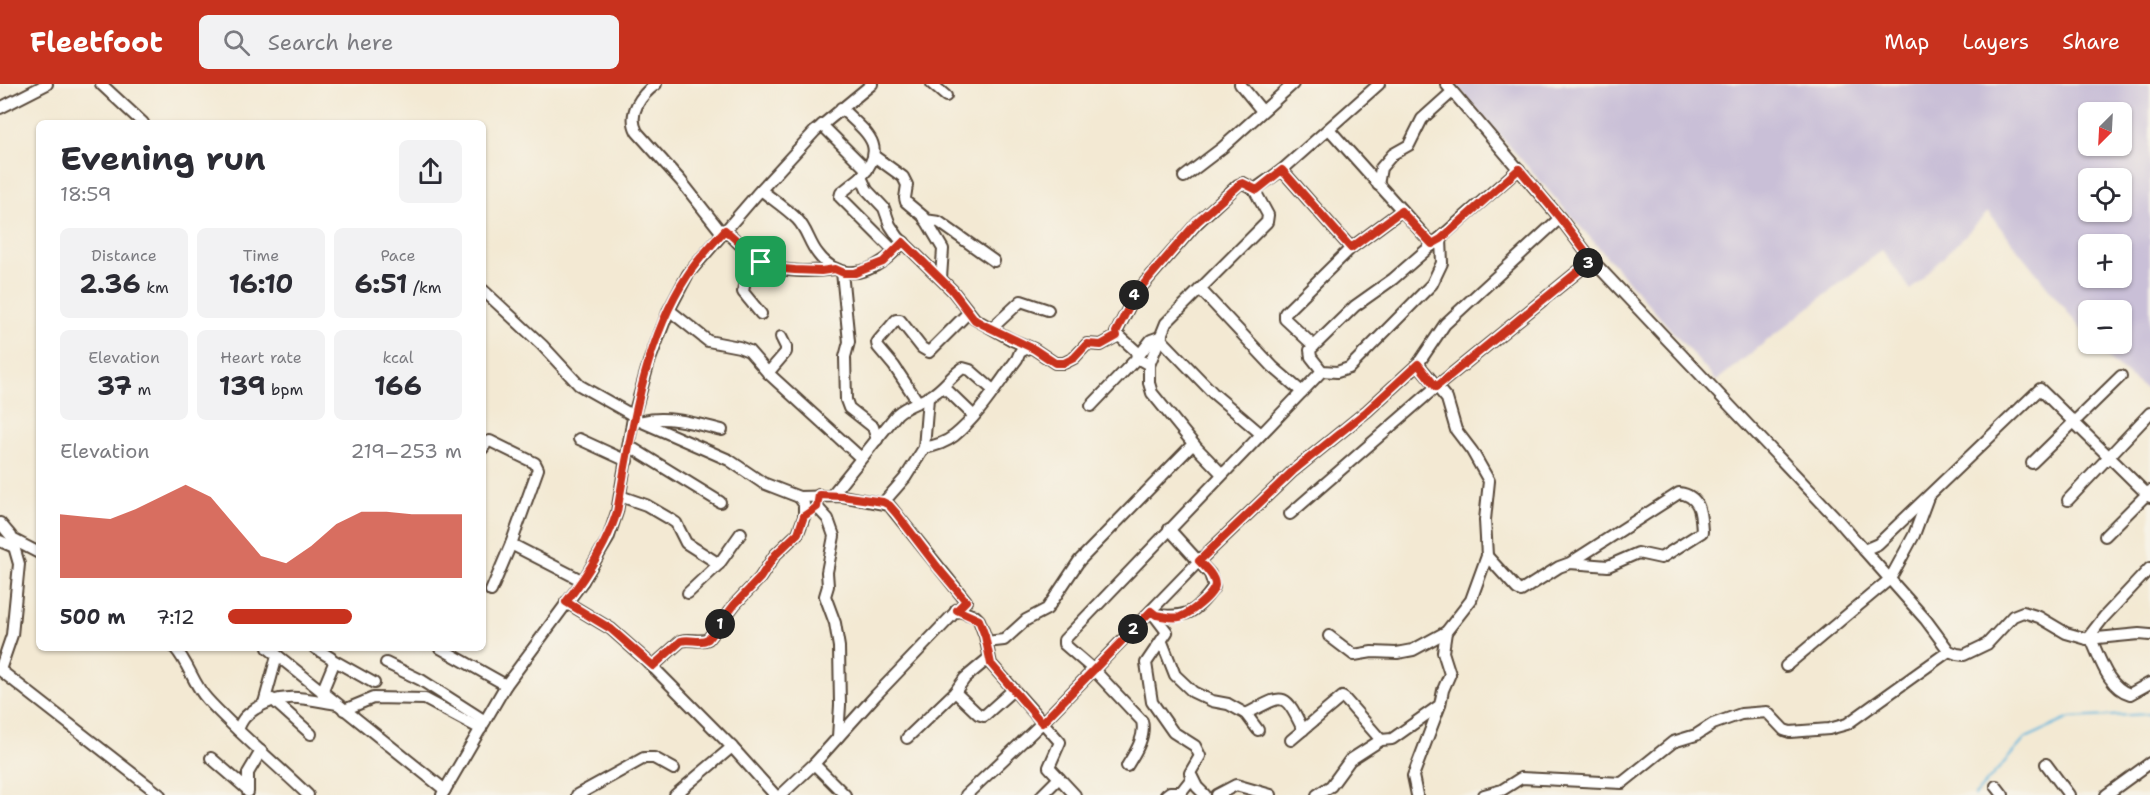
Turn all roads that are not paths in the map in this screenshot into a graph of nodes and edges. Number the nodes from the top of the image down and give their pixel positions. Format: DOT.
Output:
graph roads {
  1 [pos="47,84"];
  2 [pos="100,84"];
  3 [pos="656,84"];
  4 [pos="872,84"];
  5 [pos="932,84"];
  6 [pos="1240,84"];
  7 [pos="1293,84"];
  8 [pos="1379,84"];
  9 [pos="1449,88"];
  10 [pos="946,96"];
  11 [pos="0,108"];
  12 [pos="841,108"];
  13 [pos="1262,111"];
  14 [pos="140,120"];
  15 [pos="822,125"];
  16 [pos="1329,129"];
  17 [pos="874,156"];
  18 [pos="1519,169"];
  19 [pos="1282,170"];
  20 [pos="864,173"];
  21 [pos="1184,177"];
  22 [pos="1378,185"];
  23 [pos="760,190"];
  24 [pos="1257,190"];
  25 [pos="1401,211"];
  26 [pos="1560,218"];
  27 [pos="925,220"];
  28 [pos="724,231"];
  29 [pos="903,242"];
  30 [pos="1436,242"];
  31 [pos="1351,248"];
  32 [pos="894,251"];
  33 [pos="749,253"];
  34 [pos="1592,260"];
  35 [pos="994,261"];
  36 [pos="838,271"];
  37 [pos="940,278"];
  38 [pos="1200,289"];
  39 [pos="486,293"];
  40 [pos="669,309"];
  41 [pos="1048,310"];
  42 [pos="969,312"];
  43 [pos="761,314"];
  44 [pos="992,328"];
  45 [pos="1117,336"];
  46 [pos="781,337"];
  47 [pos="1161,337"];
  48 [pos="1314,346"];
  49 [pos="1028,348"];
  50 [pos="1137,358"];
  51 [pos="1418,364"];
  52 [pos="1149,365"];
  53 [pos="1322,371"];
  54 [pos="768,372"];
  55 [pos="2121,376"];
  56 [pos="944,387"];
  57 [pos="1436,387"];
  58 [pos="993,390"];
  59 [pos="1302,392"];
  60 [pos="923,400"];
  61 [pos="1091,406"];
  62 [pos="2150,413"];
  63 [pos="973,415"];
  64 [pos="636,418"];
  65 [pos="2074,423"];
  66 [pos="722,430"];
  67 [pos="1261,434"];
  68 [pos="579,439"];
  69 [pos="877,440"];
  70 [pos="486,444"];
  71 [pos="1193,444"];
  72 [pos="629,446"];
  73 [pos="924,448"];
  74 [pos="2109,456"];
  75 [pos="861,458"];
  76 [pos="627,461"];
  77 [pos="2032,463"];
  78 [pos="1222,474"];
  79 [pos="1929,494"];
  80 [pos="2149,494"];
  81 [pos="819,495"];
  82 [pos="832,495"];
  83 [pos="620,496"];
  84 [pos="799,497"];
  85 [pos="2068,500"];
  86 [pos="720,502"];
  87 [pos="883,502"];
  88 [pos="817,507"];
  89 [pos="1290,514"];
  90 [pos="804,516"];
  91 [pos="0,523"];
  92 [pos="1168,529"];
  93 [pos="741,533"];
  94 [pos="2105,536"];
  95 [pos="0,541"];
  96 [pos="13,543"];
  97 [pos="511,544"];
  98 [pos="1864,550"];
  99 [pos="36,552"];
  100 [pos="1487,556"];
  101 [pos="1199,561"];
  102 [pos="1570,563"];
  103 [pos="719,564"];
  104 [pos="2150,568"];
  105 [pos="1890,579"];
  106 [pos="583,581"];
  107 [pos="491,591"];
  108 [pos="688,593"];
  109 [pos="566,602"];
  110 [pos="957,610"];
  111 [pos="1154,613"];
  112 [pos="1446,632"];
  113 [pos="2150,635"];
  114 [pos="1329,636"];
  115 [pos="2089,639"];
  116 [pos="986,642"];
  117 [pos="1162,642"];
  118 [pos="178,651"];
  119 [pos="271,651"];
  120 [pos="320,651"];
  121 [pos="445,651"];
  122 [pos="1949,651"];
  123 [pos="277,656"];
  124 [pos="989,658"];
  125 [pos="333,660"];
  126 [pos="386,663"];
  127 [pos="653,666"];
  128 [pos="1786,666"];
  129 [pos="0,670"];
  130 [pos="1094,670"];
  131 [pos="374,683"];
  132 [pos="2150,683"];
  133 [pos="506,685"];
  134 [pos="1013,690"];
  135 [pos="322,692"];
  136 [pos="955,692"];
  137 [pos="268,701"];
  138 [pos="362,702"];
  139 [pos="1440,705"];
  140 [pos="341,707"];
  141 [pos="1246,714"];
  142 [pos="243,717"];
  143 [pos="225,718"];
  144 [pos="360,722"];
  145 [pos="1042,723"];
  146 [pos="483,725"];
  147 [pos="238,730"];
  148 [pos="1258,730"];
  149 [pos="1303,730"];
  150 [pos="311,734"];
  151 [pos="838,737"];
  152 [pos="907,738"];
  153 [pos="1291,740"];
  154 [pos="1382,740"];
  155 [pos="732,747"];
  156 [pos="261,751"];
  157 [pos="211,758"];
  158 [pos="2150,763"];
  159 [pos="2046,764"];
  160 [pos="814,765"];
  161 [pos="1127,766"];
  162 [pos="674,769"];
  163 [pos="1059,778"];
  164 [pos="1192,778"];
  165 [pos="248,792"];
  166 [pos="444,793"];
  167 [pos="160,795"];
  168 [pos="308,795"];
  169 [pos="577,795"];
  170 [pos="675,795"];
  171 [pos="775,795"];
  172 [pos="781,795"];
  173 [pos="845,795"];
  174 [pos="966,795"];
  175 [pos="1042,795"];
  176 [pos="1075,795"];
  177 [pos="1166,795"];
  178 [pos="1205,795"];
  179 [pos="1218,795"];
  180 [pos="1271,795"];
  181 [pos="1317,795"];
  182 [pos="1417,795"];
  183 [pos="1484,795"];
  184 [pos="2068,795"];
  185 [pos="2106,795"];
  1 -- 11 [label="street"];
  2 -- 14 [label="street"];
  3 -- 28 [label="street"];
  4 -- 12 [label="street"];
  5 -- 10 [label="street"];
  6 -- 13 [label="street"];
  7 -- 13 [label="street"];
  8 -- 16 [label="street"];
  9 -- 18 [label="street"];
  9 -- 22 [label="street"];
  12 -- 15 [label="street"];
  12 -- 17 [label="street"];
  13 -- 21 [label="street"];
  15 -- 20 [label="street"];
  15 -- 23 [label="street"];
  16 -- 19 [label="street"];
  16 -- 22 [label="street"];
  17 -- 20 [label="street"];
  17 -- 27 [label="street"];
  18 -- 26 [label="street"];
  18 -- 30 [label="street"];
  19 -- 24 [label="street"];
  19 -- 31 [label="street"];
  20 -- 29 [label="street"];
  20 -- 32 [label="street"];
  22 -- 25 [label="street"];
  23 -- 28 [label="street"];
  23 -- 36 [label="street"];
  24 -- 38 [label="street"];
  24 -- 45 [label="street"];
  25 -- 30 [label="street"];
  25 -- 31 [label="street"];
  26 -- 34 [label="street"];
  26 -- 51 [label="street"];
  27 -- 35 [label="street"];
  27 -- 37 [label="street"];
  28 -- 33 [label="street"];
  28 -- 40 [label="street"];
  29 -- 32 [label="street"];
  29 -- 37 [label="street"];
  30 -- 48 [label="street"];
  30 -- 53 [label="street"];
  31 -- 48 [label="street"];
  32 -- 36 [label="street"];
  33 -- 36 [label="street"];
  33 -- 43 [label="street"];
  34 -- 57 [label="street"];
  34 -- 98 [label="street"];
  36 -- 69 [label="street"];
  37 -- 42 [label="street"];
  38 -- 47 [label="street"];
  38 -- 59 [label="street"];
  39 -- 64 [label="street"];
  40 -- 54 [label="street"];
  40 -- 64 [label="street"];
  41 -- 44 [label="street"];
  42 -- 44 [label="street"];
  42 -- 60 [label="street"];
  44 -- 49 [label="street"];
  45 -- 49 [label="street"];
  45 -- 50 [label="street"];
  46 -- 54 [label="street"];
  47 -- 50 [label="street"];
  47 -- 52 [label="street"];
  47 -- 67 [label="street"];
  48 -- 53 [label="street"];
  49 -- 58 [label="street"];
  50 -- 52 [label="street"];
  50 -- 61 [label="street"];
  51 -- 57 [label="street"];
  51 -- 101 [label="street"];
  52 -- 71 [label="street"];
  53 -- 59 [label="street"];
  54 -- 75 [label="street"];
  55 -- 65 [label="street"];
  56 -- 58 [label="street"];
  56 -- 60 [label="street"];
  56 -- 63 [label="street"];
  57 -- 89 [label="street"];
  57 -- 100 [label="street"];
  58 -- 63 [label="street"];
  59 -- 67 [label="street"];
  60 -- 69 [label="street"];
  60 -- 73 [label="street"];
  62 -- 74 [label="street"];
  63 -- 73 [label="street"];
  64 -- 66 [label="street"];
  64 -- 72 [label="street"];
  64 -- 84 [label="street"];
  65 -- 74 [label="street"];
  65 -- 77 [label="street"];
  65 -- 79 [label="street"];
  67 -- 78 [label="street"];
  68 -- 76 [label="street"];
  69 -- 75 [label="street"];
  70 -- 97 [label="street"];
  71 -- 78 [label="street"];
  71 -- 116 [label="street"];
  72 -- 76 [label="street"];
  72 -- 86 [label="street"];
  73 -- 87 [label="street"];
  74 -- 80 [label="street"];
  74 -- 85 [label="street"];
  75 -- 82 [label="street"];
  76 -- 83 [label="street"];
  78 -- 92 [label="street"];
  79 -- 98 [label="street"];
  79 -- 105 [label="street"];
  80 -- 94 [label="street"];
  81 -- 82 [label="street"];
  81 -- 84 [label="street"];
  81 -- 88 [label="street"];
  82 -- 87 [label="street"];
  83 -- 103 [label="street"];
  83 -- 106 [label="street"];
  84 -- 90 [label="street"];
  87 -- 110 [label="street"];
  88 -- 90 [label="street"];
  88 -- 151 [label="street"];
  90 -- 127 [label="street"];
  91 -- 96 [label="street"];
  92 -- 101 [label="street"];
  92 -- 130 [label="street"];
  93 -- 103 [label="street"];
  95 -- 96 [label="street"];
  96 -- 99 [label="street"];
  96 -- 129 [label="street"];
  97 -- 106 [label="street"];
  97 -- 107 [label="street"];
  98 -- 105 [label="street"];
  100 -- 102 [label="street"];
  100 -- 112 [label="street"];
  101 -- 111 [label="street"];
  101 -- 111 [label="street"];
  102 -- 102 [label="street"];
  103 -- 108 [label="street"];
  104 -- 115 [label="street"];
  105 -- 122 [label="street"];
  105 -- 128 [label="street"];
  106 -- 109 [label="street"];
  109 -- 127 [label="street"];
  109 -- 133 [label="street"];
  110 -- 116 [label="street"];
  110 -- 151 [label="street"];
  111 -- 117 [label="street"];
  111 -- 130 [label="street"];
  112 -- 114 [label="street"];
  112 -- 139 [label="street"];
  113 -- 115 [label="street"];
  115 -- 122 [label="street"];
  115 -- 132 [label="street"];
  116 -- 124 [label="street"];
  117 -- 141 [label="street"];
  117 -- 164 [label="street"];
  118 -- 143 [label="street"];
  119 -- 123 [label="street"];
  120 -- 125 [label="street"];
  121 -- 133 [label="street"];
  122 -- 183 [label="street"];
  123 -- 135 [label="street"];
  123 -- 137 [label="street"];
  124 -- 134 [label="street"];
  124 -- 136 [label="street"];
  125 -- 131 [label="street"];
  125 -- 135 [label="street"];
  126 -- 146 [label="street"];
  127 -- 155 [label="street"];
  129 -- 167 [label="street"];
  130 -- 145 [label="street"];
  130 -- 161 [label="street"];
  133 -- 146 [label="street"];
  134 -- 136 [label="street"];
  134 -- 145 [label="street"];
  135 -- 140 [label="street"];
  136 -- 152 [label="street"];
  137 -- 140 [label="street"];
  137 -- 142 [label="street"];
  137 -- 150 [label="street"];
  138 -- 140 [label="street"];
  138 -- 144 [label="street"];
  138 -- 146 [label="street"];
  139 -- 154 [label="street"];
  139 -- 182 [label="street"];
  140 -- 144 [label="street"];
  141 -- 148 [label="street"];
  141 -- 149 [label="street"];
  142 -- 143 [label="street"];
  142 -- 147 [label="street"];
  143 -- 147 [label="street"];
  144 -- 166 [label="street"];
  145 -- 163 [label="street"];
  145 -- 174 [label="street"];
  146 -- 166 [label="street"];
  147 -- 156 [label="street"];
  149 -- 153 [label="street"];
  149 -- 154 [label="street"];
  151 -- 160 [label="street"];
  154 -- 181 [label="street"];
  155 -- 170 [label="street"];
  155 -- 171 [label="street"];
  156 -- 165 [label="street"];
  156 -- 168 [label="street"];
  157 -- 165 [label="street"];
  158 -- 185 [label="street"];
  159 -- 184 [label="street"];
  160 -- 172 [label="street"];
  160 -- 173 [label="street"];
  162 -- 169 [label="street"];
  163 -- 175 [label="street"];
  163 -- 176 [label="street"];
  164 -- 177 [label="street"];
  164 -- 178 [label="street"];
  179 -- 180 [label="street"];
}
